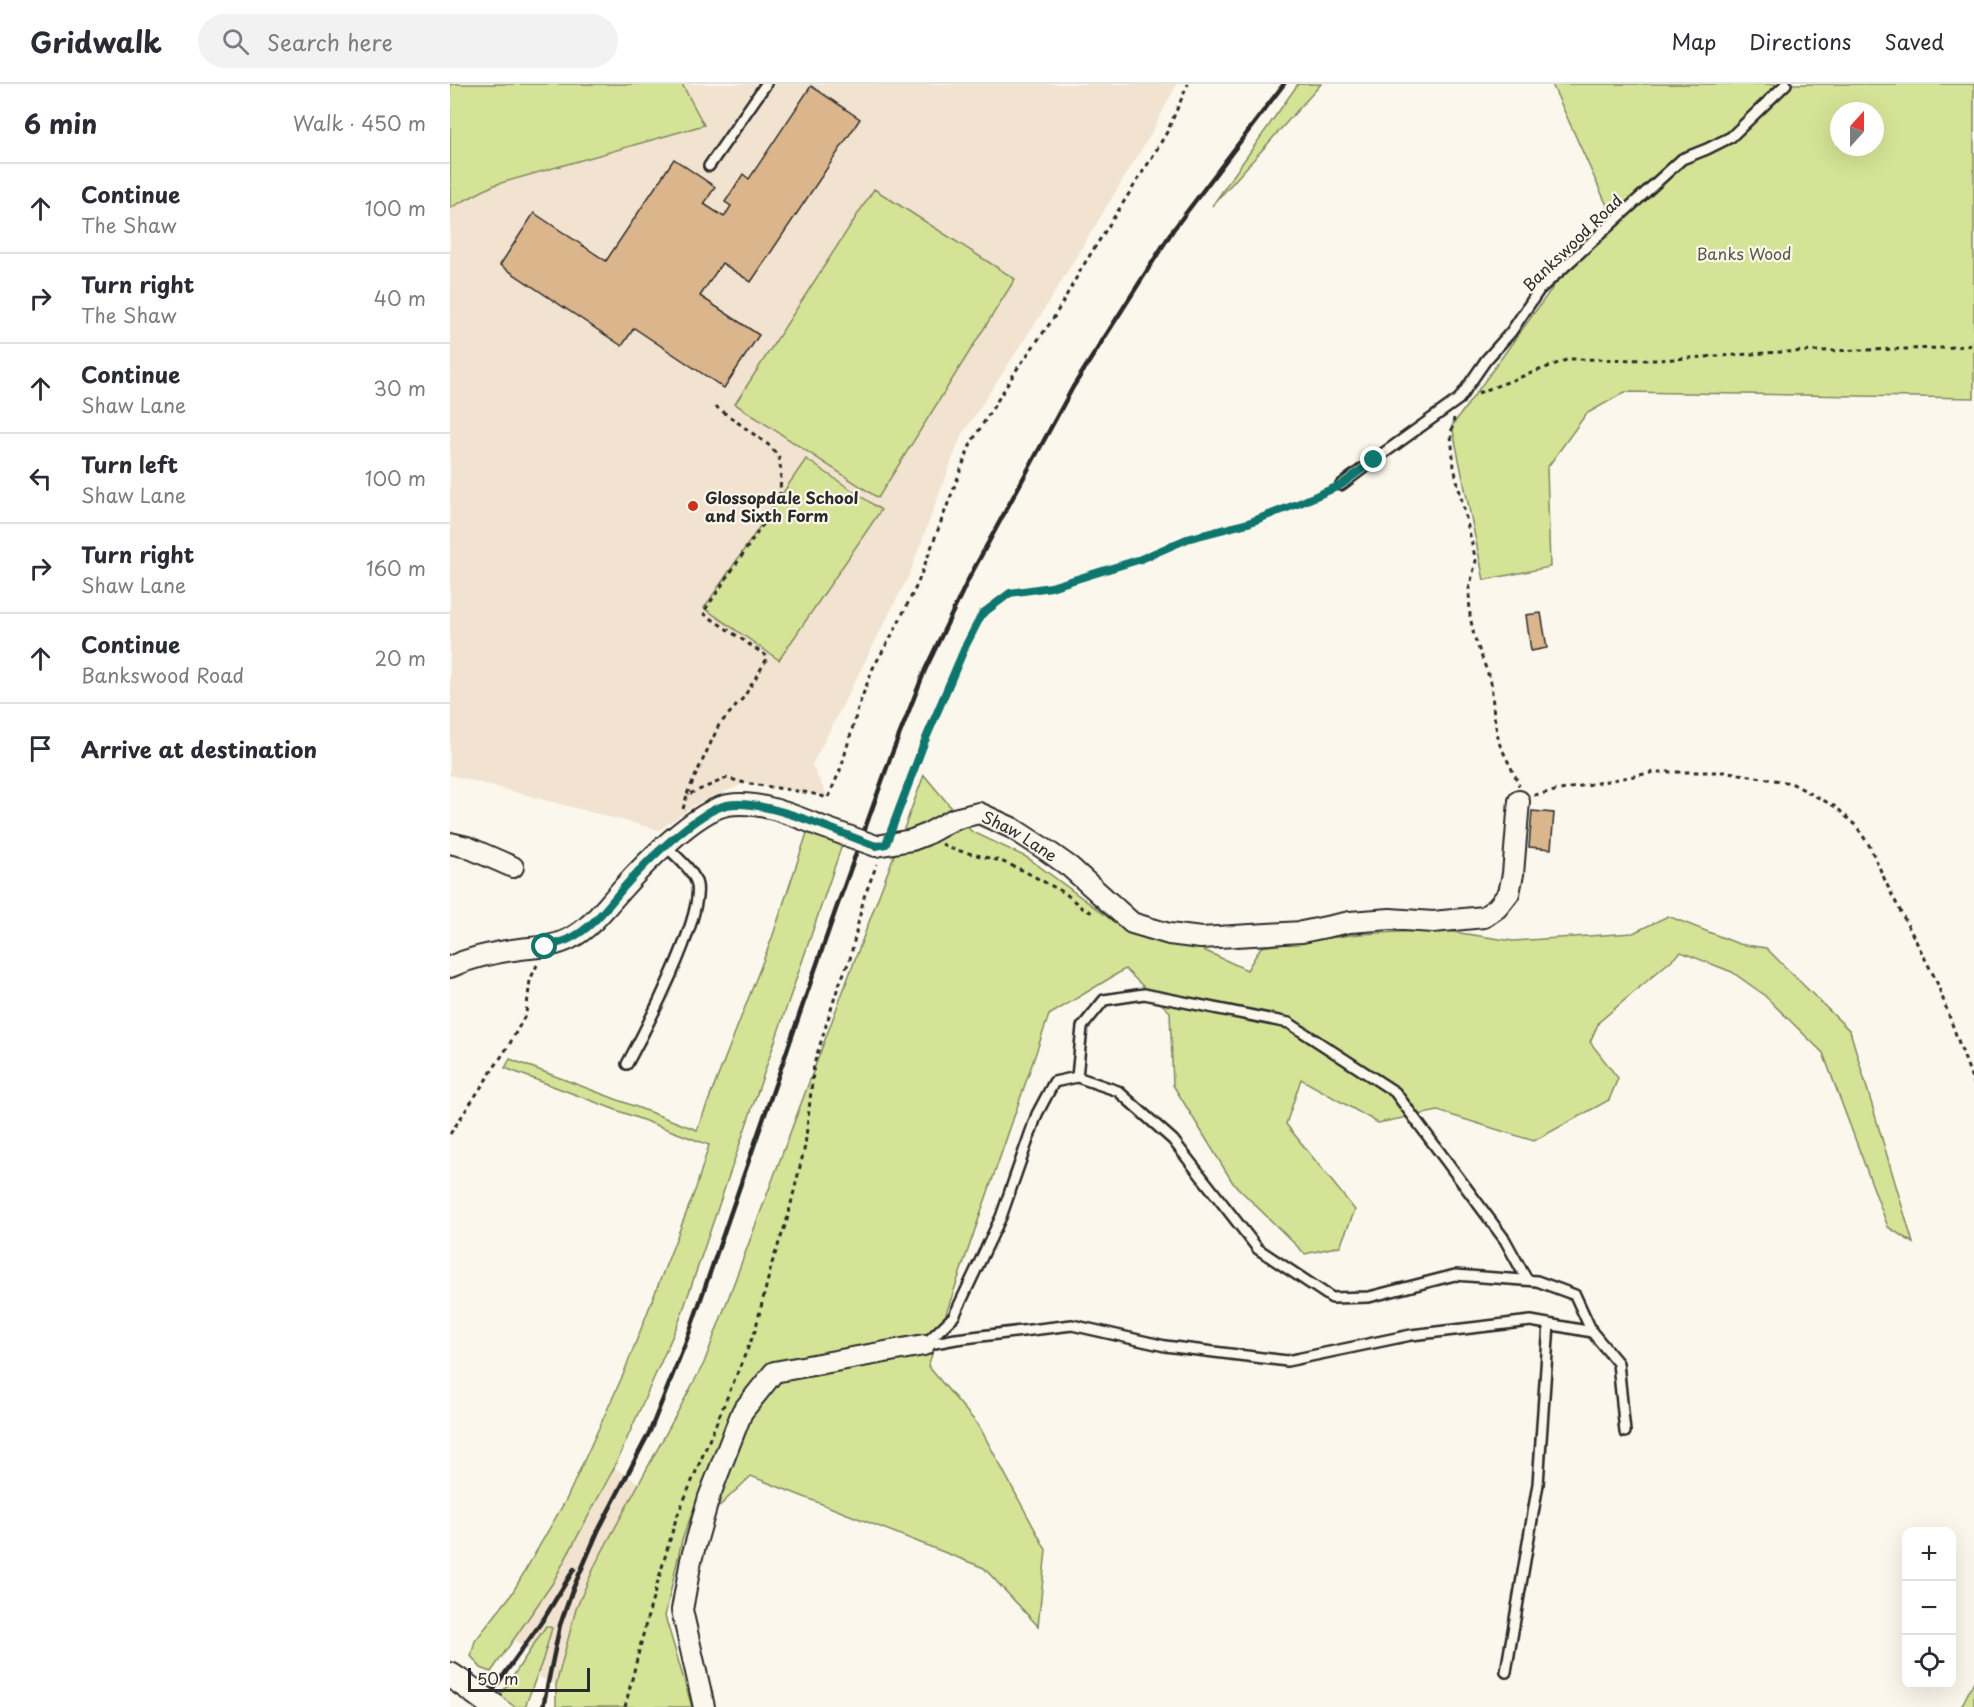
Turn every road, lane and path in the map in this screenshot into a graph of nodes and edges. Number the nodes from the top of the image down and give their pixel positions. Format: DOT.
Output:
graph roads {
  1 [pos="766,84"];
  2 [pos="1188,84"];
  3 [pos="1786,84"];
  4 [pos="709,166"];
  5 [pos="1974,345"];
  6 [pos="1459,399"];
  7 [pos="715,406"];
  8 [pos="1341,485"];
  9 [pos="687,795"];
  10 [pos="1519,801"];
  11 [pos="934,830"];
  12 [pos="450,843"];
  13 [pos="670,843"];
  14 [pos="881,845"];
  15 [pos="513,867"];
  16 [pos="1111,905"];
  17 [pos="545,947"];
  18 [pos="450,967"];
  19 [pos="627,1064"];
  20 [pos="1077,1077"];
  21 [pos="1974,1084"];
  22 [pos="450,1134"];
  23 [pos="1527,1280"];
  24 [pos="1549,1324"];
  25 [pos="1592,1332"];
  26 [pos="924,1345"];
  27 [pos="1625,1432"];
  28 [pos="1506,1672"];
  29 [pos="455,1679"];
  30 [pos="495,1707"];
  31 [pos="625,1707"];
  32 [pos="704,1707"];
  1 -- 4 [label="lane"];
  2 -- 9 [label="path"];
  3 -- 6 [label="lane, Bankswood Road"];
  5 -- 6 [label="path"];
  6 -- 8 [label="lane, Bankswood Road"];
  6 -- 10 [label="path"];
  7 -- 9 [label="path"];
  8 -- 14 [label="path"];
  9 -- 13 [label="path"];
  10 -- 16 [label="street, Shaw Lane"];
  10 -- 21 [label="path"];
  11 -- 14 [label="street, Shaw Lane"];
  11 -- 16 [label="path"];
  11 -- 16 [label="street, Shaw Lane"];
  12 -- 15 [label="street"];
  13 -- 14 [label="street, bridge"];
  13 -- 17 [label="street"];
  13 -- 19 [label="lane"];
  14 -- 31 [label="path"];
  17 -- 18 [label="street"];
  17 -- 22 [label="path"];
  20 -- 23 [label="lane"];
  20 -- 23 [label="lane"];
  20 -- 26 [label="lane"];
  23 -- 25 [label="lane"];
  24 -- 25 [label="lane"];
  24 -- 26 [label="lane"];
  24 -- 28 [label="lane"];
  25 -- 27 [label="lane"];
  26 -- 32 [label="street"];
  29 -- 30 [label="street, bridge"];
}
